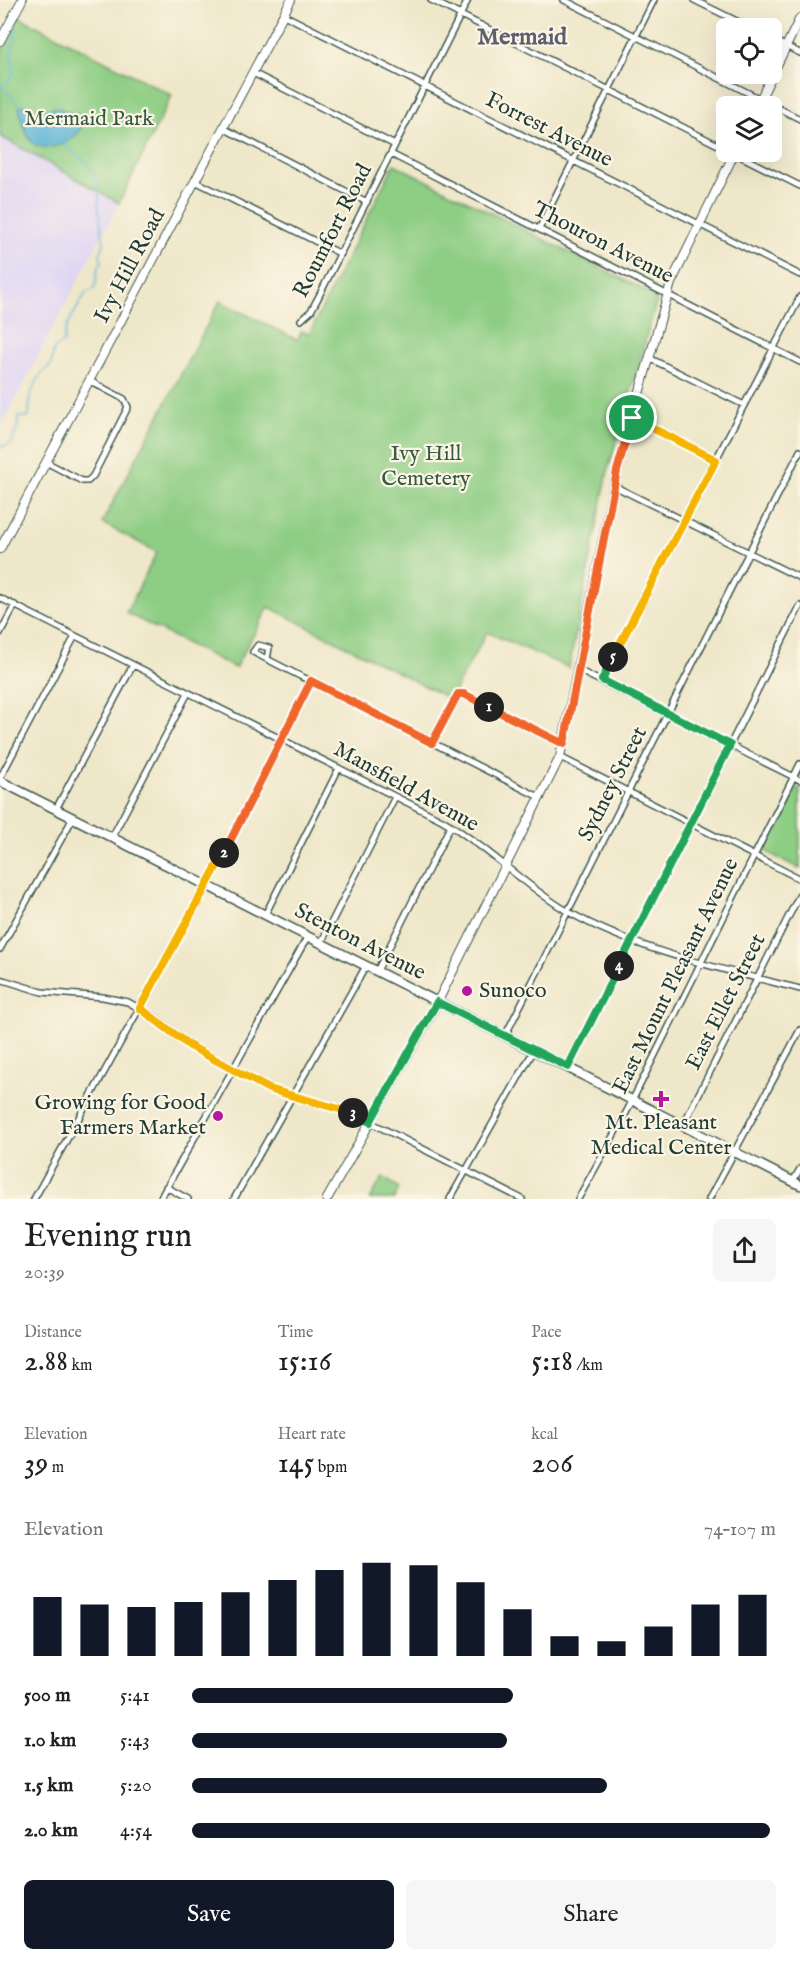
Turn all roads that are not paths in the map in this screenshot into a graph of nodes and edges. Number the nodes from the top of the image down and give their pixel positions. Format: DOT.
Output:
graph roads {
  1 [pos="22,0"];
  2 [pos="291,0"];
  3 [pos="431,0"];
  4 [pos="468,0"];
  5 [pos="564,0"];
  6 [pos="654,0"];
  7 [pos="694,0"];
  8 [pos="284,15"];
  9 [pos="461,15"];
  10 [pos="731,18"];
  11 [pos="800,18"];
  12 [pos="636,36"];
  13 [pos="0,41"];
  14 [pos="782,44"];
  15 [pos="786,46"];
  16 [pos="800,53"];
  17 [pos="252,73"];
  18 [pos="425,86"];
  19 [pos="609,90"];
  20 [pos="746,96"];
  21 [pos="762,96"];
  22 [pos="782,112"];
  23 [pos="800,119"];
  24 [pos="223,128"];
  25 [pos="716,144"];
  26 [pos="395,145"];
  27 [pos="391,154"];
  28 [pos="573,160"];
  29 [pos="729,162"];
  30 [pos="753,162"];
  31 [pos="195,181"];
  32 [pos="800,186"];
  33 [pos="367,202"];
  34 [pos="699,224"];
  35 [pos="539,229"];
  36 [pos="340,254"];
  37 [pos="800,275"];
  38 [pos="668,294"];
  39 [pos="800,297"];
  40 [pos="301,320"];
  41 [pos="773,348"];
  42 [pos="650,358"];
  43 [pos="800,362"];
  44 [pos="90,381"];
  45 [pos="744,405"];
  46 [pos="632,418"];
  47 [pos="800,451"];
  48 [pos="716,460"];
  49 [pos="46,462"];
  50 [pos="614,486"];
  51 [pos="685,519"];
  52 [pos="0,549"];
  53 [pos="749,552"];
  54 [pos="800,578"];
  55 [pos="0,598"];
  56 [pos="15,605"];
  57 [pos="800,606"];
  58 [pos="0,633"];
  59 [pos="75,636"];
  60 [pos="267,660"];
  61 [pos="133,665"];
  62 [pos="578,670"];
  63 [pos="602,680"];
  64 [pos="311,681"];
  65 [pos="188,693"];
  66 [pos="668,713"];
  67 [pos="282,740"];
  68 [pos="432,743"];
  69 [pos="564,744"];
  70 [pos="730,745"];
  71 [pos="560,757"];
  72 [pos="800,765"];
  73 [pos="339,768"];
  74 [pos="794,777"];
  75 [pos="0,779"];
  76 [pos="800,780"];
  77 [pos="628,792"];
  78 [pos="395,796"];
  79 [pos="541,798"];
  80 [pos="56,809"];
  81 [pos="73,818"];
  82 [pos="691,823"];
  83 [pos="451,825"];
  84 [pos="112,837"];
  85 [pos="754,856"];
  86 [pos="505,867"];
  87 [pos="800,879"];
  88 [pos="207,886"];
  89 [pos="800,894"];
  90 [pos="567,911"];
  91 [pos="265,915"];
  92 [pos="308,936"];
  93 [pos="631,941"];
  94 [pos="321,943"];
  95 [pos="0,949"];
  96 [pos="700,962"];
  97 [pos="366,966"];
  98 [pos="377,971"];
  99 [pos="758,977"];
  100 [pos="0,980"];
  101 [pos="800,989"];
  102 [pos="437,1002"];
  103 [pos="140,1008"];
  104 [pos="800,1030"];
  105 [pos="505,1036"];
  106 [pos="534,1050"];
  107 [pos="568,1067"];
  108 [pos="232,1069"];
  109 [pos="292,1097"];
  110 [pos="632,1100"];
  111 [pos="370,1122"];
  112 [pos="682,1125"];
  113 [pos="735,1152"];
  114 [pos="800,1169"];
  115 [pos="466,1171"];
  116 [pos="797,1183"];
  117 [pos="166,1187"];
  118 [pos="34,1199"];
  119 [pos="160,1199"];
  120 [pos="188,1199"];
  121 [pos="234,1199"];
  122 [pos="327,1199"];
  123 [pos="450,1199"];
  124 [pos="522,1199"];
  125 [pos="578,1199"];
  126 [pos="709,1199"];
  1 -- 13 [label="main road"];
  2 -- 8 [label="main road, Ivy Hill Road"];
  3 -- 9 [label="street"];
  4 -- 9 [label="street, Roumfort Road"];
  5 -- 12 [label="street"];
  6 -- 12 [label="street"];
  7 -- 10 [label="street"];
  8 -- 17 [label="main road, Ivy Hill Road"];
  8 -- 18 [label="street, Forrest Avenue"];
  9 -- 18 [label="street, Roumfort Road"];
  9 -- 19 [label="street"];
  11 -- 15 [label="main road"];
  12 -- 19 [label="street"];
  12 -- 20 [label="street"];
  14 -- 15 [label="street"];
  15 -- 16 [label="street"];
  15 -- 21 [label="main road"];
  17 -- 24 [label="main road, Ivy Hill Road"];
  17 -- 26 [label="street"];
  18 -- 26 [label="street, Roumfort Road"];
  18 -- 28 [label="street, Forrest Avenue"];
  19 -- 25 [label="street"];
  19 -- 28 [label="street"];
  22 -- 23 [label="street"];
  24 -- 31 [label="main road, Ivy Hill Road"];
  24 -- 33 [label="street"];
  26 -- 27 [label="street, Roumfort Road"];
  27 -- 33 [label="street, Roumfort Road"];
  27 -- 35 [label="street, Thouron Avenue"];
  28 -- 34 [label="street, Forrest Avenue"];
  28 -- 35 [label="street"];
  29 -- 34 [label="main road"];
  30 -- 32 [label="street"];
  31 -- 36 [label="street"];
  31 -- 44 [label="main road, Ivy Hill Road"];
  33 -- 36 [label="street, Roumfort Road"];
  34 -- 37 [label="street, Forrest Avenue"];
  34 -- 38 [label="main road"];
  35 -- 38 [label="street, Thouron Avenue"];
  36 -- 40 [label="street, Roumfort Road"];
  38 -- 41 [label="street, Thouron Avenue"];
  38 -- 42 [label="main road"];
  39 -- 41 [label="street"];
  41 -- 43 [label="street, Thouron Avenue"];
  41 -- 45 [label="street"];
  42 -- 45 [label="street"];
  42 -- 46 [label="main road"];
  44 -- 49 [label="main road, Ivy Hill Road"];
  44 -- 49 [label="street"];
  45 -- 48 [label="street"];
  46 -- 48 [label="street"];
  46 -- 50 [label="main road"];
  47 -- 53 [label="street, Sydney Street"];
  48 -- 51 [label="street"];
  49 -- 52 [label="main road, Ivy Hill Road"];
  50 -- 51 [label="street"];
  50 -- 62 [label="main road"];
  51 -- 53 [label="street"];
  51 -- 63 [label="street"];
  53 -- 54 [label="street"];
  53 -- 66 [label="street, Sydney Street"];
  55 -- 56 [label="street, Mansfield Avenue"];
  56 -- 58 [label="street"];
  56 -- 59 [label="street, Mansfield Avenue"];
  57 -- 70 [label="street"];
  59 -- 61 [label="street, Mansfield Avenue"];
  59 -- 75 [label="street"];
  60 -- 60 [label="street"];
  60 -- 64 [label="street"];
  61 -- 65 [label="street, Mansfield Avenue"];
  61 -- 80 [label="street"];
  62 -- 63 [label="street"];
  62 -- 69 [label="main road"];
  63 -- 66 [label="street"];
  64 -- 67 [label="street"];
  64 -- 68 [label="street"];
  65 -- 67 [label="street, Mansfield Avenue"];
  65 -- 84 [label="street"];
  66 -- 70 [label="street"];
  66 -- 77 [label="street, Sydney Street"];
  67 -- 73 [label="street, Mansfield Avenue"];
  67 -- 88 [label="street"];
  68 -- 69 [label="street"];
  68 -- 79 [label="street"];
  69 -- 71 [label="main road"];
  70 -- 74 [label="street"];
  70 -- 82 [label="street"];
  71 -- 77 [label="street"];
  71 -- 79 [label="main road"];
  72 -- 74 [label="street, East Mount Pleasant Avenue"];
  73 -- 78 [label="street, Mansfield Avenue"];
  73 -- 91 [label="street"];
  74 -- 76 [label="street"];
  74 -- 85 [label="street, East Mount Pleasant Avenue"];
  75 -- 80 [label="main road, Stenton Avenue"];
  77 -- 82 [label="street"];
  77 -- 90 [label="street, Sydney Street"];
  78 -- 83 [label="street, Mansfield Avenue"];
  78 -- 94 [label="street"];
  79 -- 86 [label="main road"];
  80 -- 81 [label="main road, Stenton Avenue"];
  81 -- 84 [label="main road, Stenton Avenue"];
  81 -- 95 [label="street"];
  82 -- 85 [label="street"];
  82 -- 93 [label="street"];
  83 -- 86 [label="street, Mansfield Avenue"];
  83 -- 98 [label="street"];
  84 -- 88 [label="main road, Stenton Avenue"];
  85 -- 87 [label="street"];
  85 -- 96 [label="street, East Mount Pleasant Avenue"];
  86 -- 90 [label="street, Mansfield Avenue"];
  86 -- 102 [label="main road"];
  88 -- 91 [label="main road, Stenton Avenue"];
  88 -- 103 [label="street"];
  89 -- 99 [label="street, East Ellet Street"];
  90 -- 93 [label="street, Mansfield Avenue"];
  90 -- 105 [label="street, Sydney Street"];
  91 -- 92 [label="main road, Stenton Avenue"];
  92 -- 94 [label="main road, Stenton Avenue"];
  92 -- 108 [label="street"];
  93 -- 96 [label="street, Mansfield Avenue"];
  93 -- 107 [label="street"];
  94 -- 97 [label="main road, Stenton Avenue"];
  96 -- 99 [label="street, Mansfield Avenue"];
  96 -- 110 [label="street, East Mount Pleasant Avenue"];
  97 -- 98 [label="main road, Stenton Avenue"];
  97 -- 109 [label="street"];
  98 -- 102 [label="main road, Stenton Avenue"];
  99 -- 101 [label="street, Mansfield Avenue"];
  99 -- 112 [label="street, East Ellet Street"];
  100 -- 103 [label="street"];
  102 -- 105 [label="main road, Stenton Avenue"];
  102 -- 111 [label="main road"];
  103 -- 108 [label="street"];
  103 -- 118 [label="street"];
  104 -- 113 [label="street"];
  105 -- 106 [label="main road, Stenton Avenue"];
  106 -- 107 [label="main road, Stenton Avenue"];
  106 -- 115 [label="street"];
  107 -- 110 [label="main road, Stenton Avenue"];
  108 -- 109 [label="street"];
  108 -- 117 [label="street"];
  109 -- 111 [label="street"];
  109 -- 121 [label="street"];
  110 -- 112 [label="main road, Stenton Avenue"];
  110 -- 125 [label="street, East Mount Pleasant Avenue"];
  111 -- 115 [label="street"];
  111 -- 122 [label="main road"];
  112 -- 113 [label="main road, Stenton Avenue"];
  113 -- 116 [label="main road, Stenton Avenue"];
  113 -- 126 [label="street"];
  114 -- 116 [label="street"];
  115 -- 123 [label="street"];
  115 -- 124 [label="street"];
  117 -- 119 [label="street"];
  117 -- 120 [label="street"];
}
